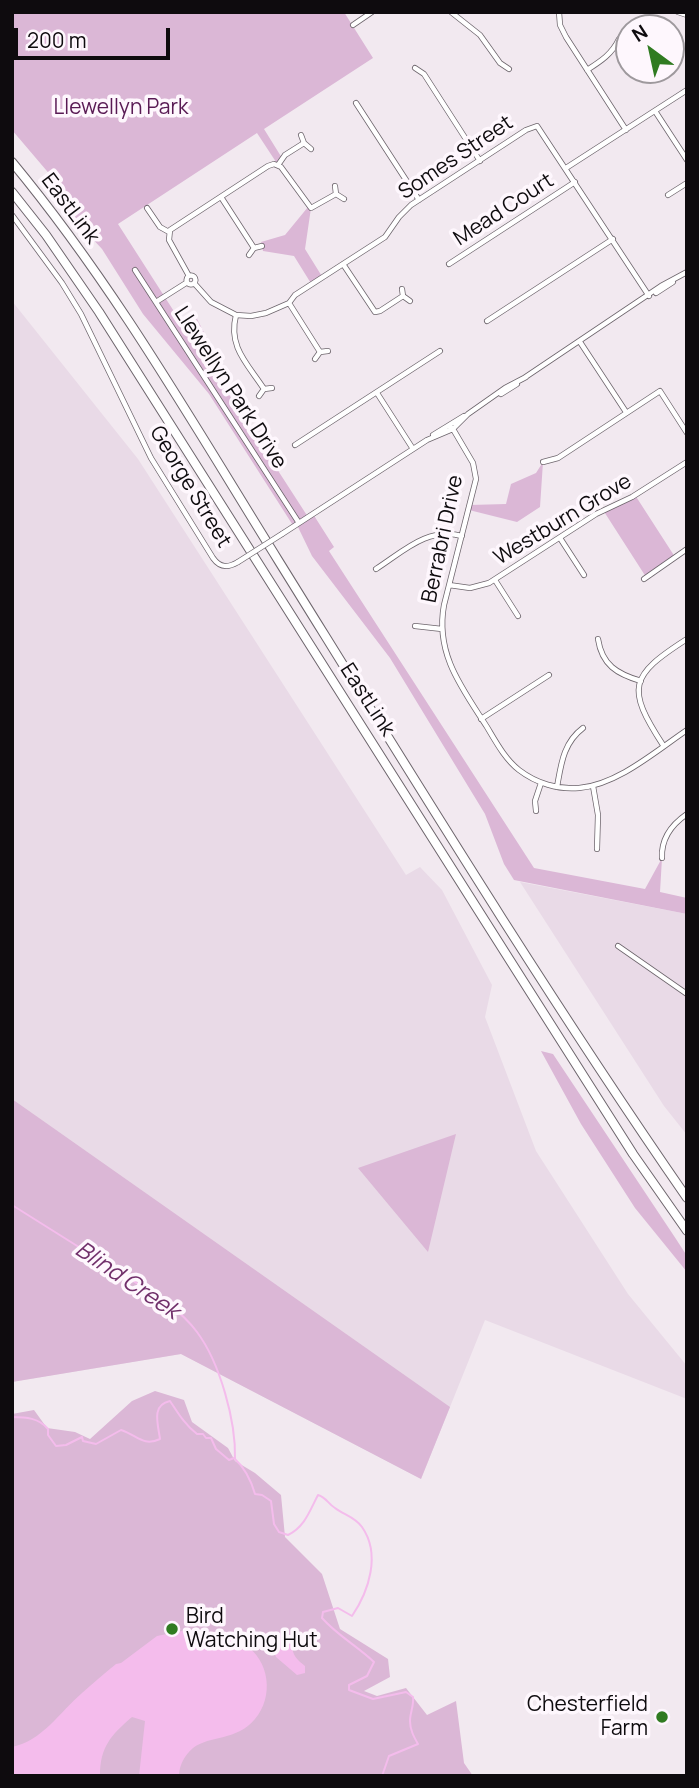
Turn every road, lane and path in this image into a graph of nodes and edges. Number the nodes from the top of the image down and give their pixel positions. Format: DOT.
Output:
graph roads {
  1 [pos="372,12"];
  2 [pos="451,12"];
  3 [pos="559,12"];
  4 [pos="678,12"];
  5 [pos="687,15"];
  6 [pos="353,25"];
  7 [pos="615,45"];
  8 [pos="415,68"];
  9 [pos="509,69"];
  10 [pos="587,70"];
  11 [pos="687,90"];
  12 [pos="356,103"];
  13 [pos="655,111"];
  14 [pos="626,130"];
  15 [pos="301,135"];
  16 [pos="304,143"];
  17 [pos="311,149"];
  18 [pos="687,160"];
  19 [pos="480,161"];
  20 [pos="12,162"];
  21 [pos="278,165"];
  22 [pos="566,168"];
  23 [pos="575,182"];
  24 [pos="687,183"];
  25 [pos="335,186"];
  26 [pos="12,192"];
  27 [pos="336,194"];
  28 [pos="668,195"];
  29 [pos="221,197"];
  30 [pos="344,200"];
  31 [pos="419,200"];
  32 [pos="147,208"];
  33 [pos="12,215"];
  34 [pos="169,232"];
  35 [pos="613,239"];
  36 [pos="262,246"];
  37 [pos="254,248"];
  38 [pos="249,255"];
  39 [pos="343,264"];
  40 [pos="449,264"];
  41 [pos="135,270"];
  42 [pos="684,274"];
  43 [pos="189,276"];
  44 [pos="187,283"];
  45 [pos="194,283"];
  46 [pos="402,289"];
  47 [pos="403,296"];
  48 [pos="649,296"];
  49 [pos="410,301"];
  50 [pos="156,302"];
  51 [pos="289,303"];
  52 [pos="236,315"];
  53 [pos="487,321"];
  54 [pos="580,342"];
  55 [pos="328,351"];
  56 [pos="440,351"];
  57 [pos="320,352"];
  58 [pos="316,359"];
  59 [pos="272,388"];
  60 [pos="264,389"];
  61 [pos="377,393"];
  62 [pos="259,396"];
  63 [pos="626,412"];
  64 [pos="451,429"];
  65 [pos="687,433"];
  66 [pos="295,445"];
  67 [pos="413,449"];
  68 [pos="543,462"];
  69 [pos="687,462"];
  70 [pos="299,523"];
  71 [pos="462,536"];
  72 [pos="559,538"];
  73 [pos="687,549"];
  74 [pos="376,569"];
  75 [pos="584,575"];
  76 [pos="644,579"];
  77 [pos="495,580"];
  78 [pos="449,585"];
  79 [pos="517,616"];
  80 [pos="415,626"];
  81 [pos="442,629"];
  82 [pos="598,639"];
  83 [pos="687,639"];
  84 [pos="549,676"];
  85 [pos="640,681"];
  86 [pos="481,719"];
  87 [pos="583,728"];
  88 [pos="687,730"];
  89 [pos="663,746"];
  90 [pos="541,783"];
  91 [pos="593,786"];
  92 [pos="558,787"];
  93 [pos="536,811"];
  94 [pos="687,814"];
  95 [pos="597,849"];
  96 [pos="662,858"];
  97 [pos="618,946"];
  98 [pos="686,992"];
  99 [pos="687,1198"];
  100 [pos="687,1232"];
  1 -- 6 [label="street"];
  2 -- 9 [label="street"];
  3 -- 10 [label="street"];
  4 -- 5 [label="street"];
  7 -- 10 [label="street"];
  8 -- 19 [label="street"];
  10 -- 14 [label="street"];
  11 -- 13 [label="street"];
  12 -- 31 [label="street"];
  13 -- 14 [label="street"];
  13 -- 18 [label="street"];
  14 -- 22 [label="street"];
  15 -- 16 [label="street"];
  16 -- 17 [label="street"];
  16 -- 21 [label="street"];
  19 -- 22 [label="street, Somes Street"];
  19 -- 31 [label="street, Somes Street"];
  20 -- 99 [label="highway, EastLink"];
  21 -- 27 [label="street"];
  21 -- 29 [label="street"];
  22 -- 23 [label="street, Somes Street"];
  23 -- 35 [label="street, Somes Street"];
  23 -- 40 [label="street, Mead Court"];
  24 -- 28 [label="street"];
  25 -- 27 [label="street"];
  26 -- 100 [label="highway, EastLink"];
  27 -- 30 [label="street"];
  29 -- 34 [label="street"];
  29 -- 37 [label="street"];
  31 -- 39 [label="street, Somes Street"];
  32 -- 34 [label="street"];
  33 -- 70 [label="street, George Street, bridge"];
  34 -- 43 [label="street"];
  35 -- 48 [label="street, Somes Street"];
  35 -- 53 [label="street"];
  36 -- 37 [label="street"];
  37 -- 38 [label="street"];
  39 -- 47 [label="street"];
  39 -- 51 [label="street, Somes Street"];
  41 -- 50 [label="street, Llewellyn Park Drive"];
  42 -- 48 [label="street, George Street"];
  43 -- 44 [label="street"];
  43 -- 45 [label="street"];
  44 -- 45 [label="street"];
  44 -- 50 [label="street"];
  45 -- 52 [label="street"];
  46 -- 47 [label="street"];
  47 -- 49 [label="street"];
  48 -- 54 [label="street, George Street"];
  50 -- 70 [label="street, Llewellyn Park Drive"];
  51 -- 52 [label="street, Somes Street"];
  51 -- 57 [label="street"];
  52 -- 60 [label="street"];
  54 -- 63 [label="street"];
  54 -- 64 [label="street, George Street"];
  55 -- 57 [label="street"];
  56 -- 61 [label="street"];
  57 -- 58 [label="street"];
  59 -- 60 [label="street"];
  60 -- 62 [label="street"];
  61 -- 66 [label="street"];
  61 -- 67 [label="street"];
  63 -- 65 [label="street"];
  63 -- 68 [label="street"];
  64 -- 67 [label="street, George Street"];
  64 -- 71 [label="street, Berrabri Drive"];
  67 -- 70 [label="street, George Street"];
  69 -- 72 [label="street, Westburn Grove"];
  71 -- 74 [label="street"];
  71 -- 78 [label="street, Berrabri Drive"];
  72 -- 75 [label="street"];
  72 -- 77 [label="street, Westburn Grove"];
  73 -- 76 [label="street"];
  77 -- 78 [label="street, Westburn Grove"];
  77 -- 79 [label="street"];
  78 -- 81 [label="street, Berrabri Drive"];
  80 -- 81 [label="street"];
  81 -- 86 [label="street, Berrabri Drive"];
  82 -- 85 [label="street"];
  83 -- 85 [label="street"];
  84 -- 86 [label="street"];
  85 -- 89 [label="street"];
  86 -- 90 [label="street, Berrabri Drive"];
  87 -- 92 [label="street"];
  88 -- 89 [label="street, Berrabri Drive"];
  89 -- 91 [label="street, Berrabri Drive"];
  90 -- 92 [label="street, Berrabri Drive"];
  90 -- 93 [label="street"];
  91 -- 92 [label="street, Berrabri Drive"];
  91 -- 95 [label="street"];
  94 -- 96 [label="street"];
  97 -- 98 [label="street"];
}
